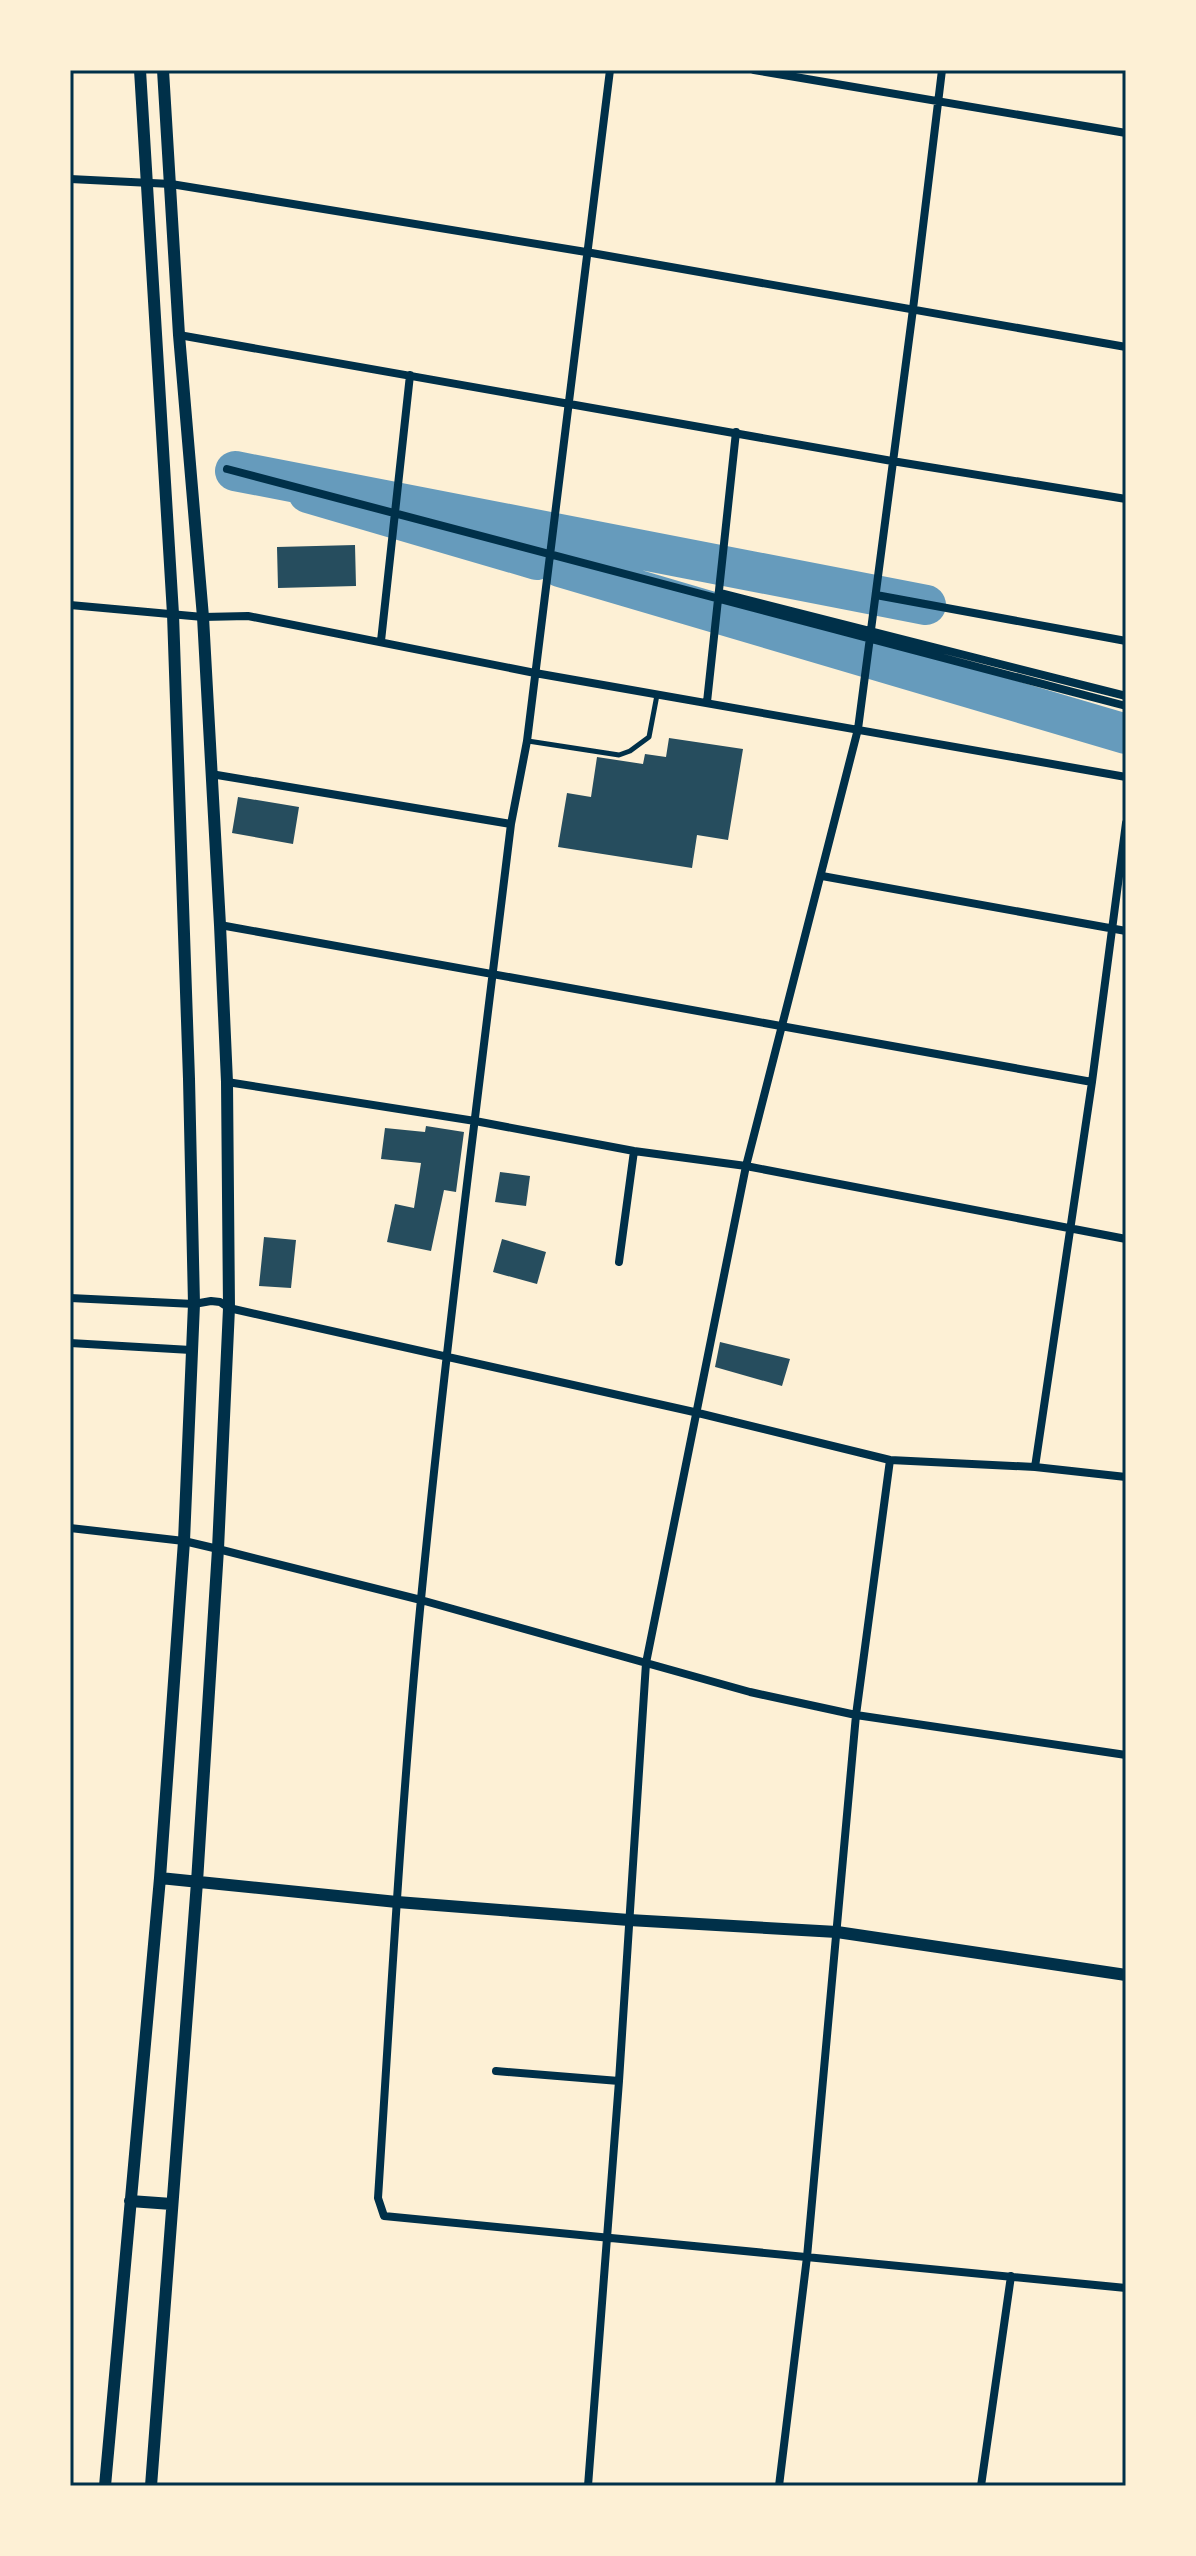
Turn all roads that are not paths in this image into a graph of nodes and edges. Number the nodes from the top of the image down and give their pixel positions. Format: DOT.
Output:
graph roads {
  1 [pos="140,70"];
  2 [pos="163,70"];
  3 [pos="610,70"];
  4 [pos="754,70"];
  5 [pos="942,70"];
  6 [pos="938,101"];
  7 [pos="1126,133"];
  8 [pos="70,179"];
  9 [pos="148,184"];
  10 [pos="171,184"];
  11 [pos="586,252"];
  12 [pos="913,309"];
  13 [pos="179,335"];
  14 [pos="1126,347"];
  15 [pos="410,375"];
  16 [pos="569,403"];
  17 [pos="736,432"];
  18 [pos="892,461"];
  19 [pos="1126,499"];
  20 [pos="876,595"];
  21 [pos="70,605"];
  22 [pos="173,614"];
  23 [pos="203,617"];
  24 [pos="381,641"];
  25 [pos="1126,641"];
  26 [pos="535,673"];
  27 [pos="657,694"];
  28 [pos="1126,696"];
  29 [pos="707,702"];
  30 [pos="1126,706"];
  31 [pos="858,729"];
  32 [pos="527,741"];
  33 [pos="211,774"];
  34 [pos="1126,777"];
  35 [pos="1126,823"];
  36 [pos="511,824"];
  37 [pos="822,876"];
  38 [pos="220,925"];
  39 [pos="1112,929"];
  40 [pos="1126,931"];
  41 [pos="493,972"];
  42 [pos="783,1025"];
  43 [pos="227,1082"];
  44 [pos="1092,1082"];
  45 [pos="475,1121"];
  46 [pos="634,1151"];
  47 [pos="746,1166"];
  48 [pos="1069,1228"];
  49 [pos="1126,1239"];
  50 [pos="619,1262"];
  51 [pos="70,1298"];
  52 [pos="194,1304"];
  53 [pos="229,1308"];
  54 [pos="70,1343"];
  55 [pos="191,1350"];
  56 [pos="447,1356"];
  57 [pos="694,1412"];
  58 [pos="890,1460"];
  59 [pos="1035,1467"];
  60 [pos="1126,1477"];
  61 [pos="70,1528"];
  62 [pos="184,1541"];
  63 [pos="218,1549"];
  64 [pos="421,1600"];
  65 [pos="646,1663"];
  66 [pos="856,1715"];
  67 [pos="1126,1755"];
  68 [pos="160,1878"];
  69 [pos="197,1882"];
  70 [pos="397,1902"];
  71 [pos="629,1920"];
  72 [pos="837,1932"];
  73 [pos="1126,1975"];
  74 [pos="496,2071"];
  75 [pos="619,2081"];
  76 [pos="130,2201"];
  77 [pos="172,2204"];
  78 [pos="607,2237"];
  79 [pos="807,2257"];
  80 [pos="1011,2276"];
  81 [pos="1126,2288"];
  82 [pos="105,2486"];
  83 [pos="151,2486"];
  84 [pos="588,2486"];
  85 [pos="779,2486"];
  86 [pos="981,2486"];
  1 -- 9 [label="street"];
  2 -- 10 [label="street"];
  3 -- 11 [label="street"];
  4 -- 6 [label="street"];
  5 -- 6 [label="street"];
  6 -- 7 [label="street"];
  6 -- 12 [label="street"];
  8 -- 9 [label="street"];
  9 -- 10 [label="street"];
  9 -- 22 [label="street"];
  10 -- 11 [label="street"];
  10 -- 13 [label="street"];
  11 -- 12 [label="street"];
  11 -- 16 [label="street"];
  12 -- 14 [label="street"];
  12 -- 18 [label="street"];
  13 -- 15 [label="street"];
  13 -- 23 [label="street"];
  15 -- 16 [label="street"];
  15 -- 24 [label="street"];
  16 -- 17 [label="street"];
  16 -- 26 [label="street"];
  17 -- 18 [label="street"];
  17 -- 29 [label="street"];
  18 -- 19 [label="street"];
  18 -- 20 [label="street"];
  20 -- 25 [label="street"];
  20 -- 31 [label="street"];
  21 -- 22 [label="street"];
  22 -- 23 [label="street"];
  22 -- 52 [label="street"];
  23 -- 24 [label="street"];
  23 -- 33 [label="street"];
  24 -- 26 [label="street"];
  26 -- 27 [label="street"];
  26 -- 32 [label="street"];
  27 -- 29 [label="street"];
  27 -- 32 [label="lane"];
  28 -- 30 [label="street"];
  29 -- 31 [label="street"];
  31 -- 34 [label="street"];
  31 -- 37 [label="street"];
  32 -- 36 [label="street"];
  33 -- 36 [label="street"];
  33 -- 38 [label="street"];
  35 -- 39 [label="street"];
  36 -- 41 [label="street"];
  37 -- 39 [label="street"];
  37 -- 42 [label="street"];
  38 -- 41 [label="street"];
  38 -- 43 [label="street"];
  39 -- 40 [label="street"];
  39 -- 44 [label="street"];
  41 -- 42 [label="street"];
  41 -- 45 [label="street"];
  42 -- 44 [label="street"];
  42 -- 47 [label="street"];
  43 -- 45 [label="street"];
  43 -- 53 [label="street"];
  44 -- 48 [label="street"];
  45 -- 46 [label="street"];
  45 -- 56 [label="street"];
  46 -- 47 [label="street"];
  46 -- 50 [label="street"];
  47 -- 48 [label="street"];
  47 -- 57 [label="street"];
  48 -- 49 [label="street"];
  48 -- 59 [label="street"];
  51 -- 52 [label="street"];
  52 -- 53 [label="street"];
  52 -- 55 [label="street"];
  53 -- 56 [label="street"];
  53 -- 63 [label="street"];
  54 -- 55 [label="street"];
  55 -- 62 [label="street"];
  56 -- 57 [label="street"];
  56 -- 64 [label="street"];
  57 -- 58 [label="street"];
  57 -- 65 [label="street"];
  58 -- 59 [label="street"];
  58 -- 66 [label="street"];
  59 -- 60 [label="street"];
  61 -- 62 [label="street"];
  62 -- 63 [label="street"];
  62 -- 68 [label="street"];
  63 -- 64 [label="street"];
  63 -- 69 [label="street"];
  64 -- 65 [label="street"];
  64 -- 70 [label="street"];
  65 -- 66 [label="street"];
  65 -- 71 [label="street"];
  66 -- 67 [label="street"];
  66 -- 72 [label="street"];
  68 -- 69 [label="street"];
  68 -- 76 [label="street"];
  69 -- 70 [label="street"];
  69 -- 77 [label="street"];
  70 -- 71 [label="street"];
  70 -- 78 [label="street"];
  71 -- 72 [label="street"];
  71 -- 75 [label="street"];
  72 -- 73 [label="street"];
  72 -- 79 [label="street"];
  74 -- 75 [label="street"];
  75 -- 78 [label="street"];
  76 -- 77 [label="street"];
  76 -- 82 [label="street"];
  77 -- 83 [label="street"];
  78 -- 79 [label="street"];
  78 -- 84 [label="street"];
  79 -- 80 [label="street"];
  79 -- 85 [label="street"];
  80 -- 81 [label="street"];
  80 -- 86 [label="street"];
}
